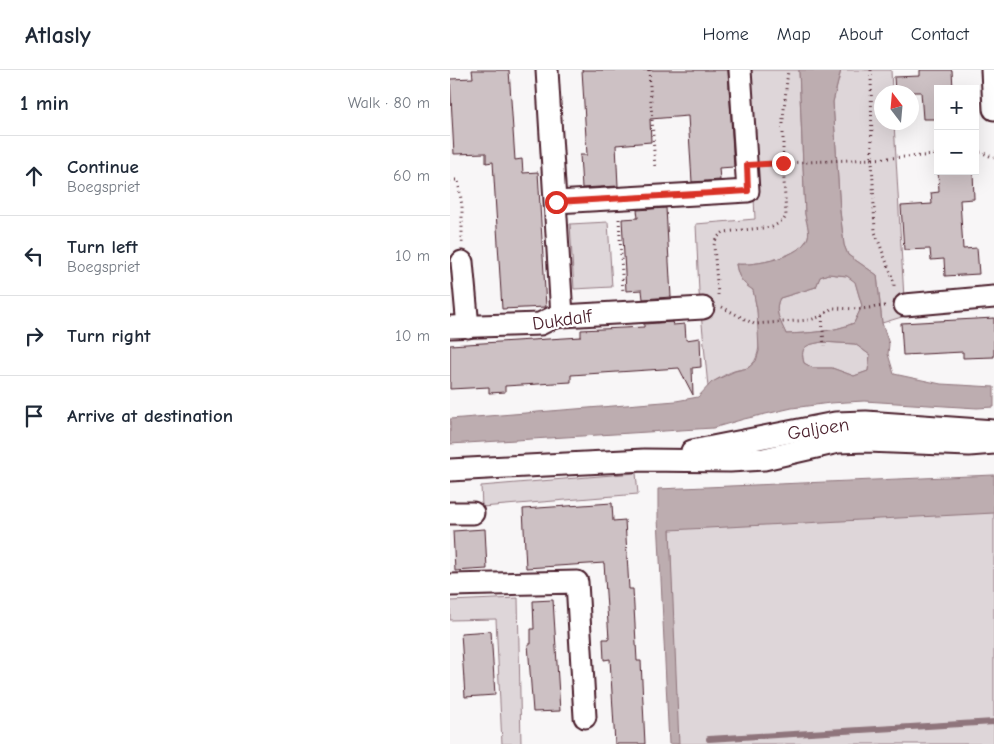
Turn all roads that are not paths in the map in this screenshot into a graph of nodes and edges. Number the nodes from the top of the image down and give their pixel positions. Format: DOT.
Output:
graph roads {
  1 [pos="547,70"];
  2 [pos="740,70"];
  3 [pos="992,70"];
  4 [pos="994,110"];
  5 [pos="556,202"];
  6 [pos="462,262"];
  7 [pos="994,297"];
  8 [pos="895,300"];
  9 [pos="711,307"];
  10 [pos="562,316"];
  11 [pos="459,327"];
  12 [pos="994,431"];
  13 [pos="994,443"];
  14 [pos="644,460"];
  15 [pos="450,470"];
  16 [pos="450,513"];
  17 [pos="473,513"];
  18 [pos="450,585"];
  19 [pos="585,717"];
  1 -- 5 [label="street"];
  2 -- 5 [label="street"];
  3 -- 4 [label="street"];
  5 -- 10 [label="street"];
  6 -- 11 [label="street"];
  7 -- 8 [label="street"];
  9 -- 10 [label="street, Dukdalf"];
  10 -- 11 [label="street, Dukdalf"];
  12 -- 14 [label="street, Galjoen"];
  13 -- 14 [label="street, Galjoen"];
  14 -- 15 [label="street, Galjoen"];
  16 -- 17 [label="street"];
  18 -- 19 [label="street"];
}
